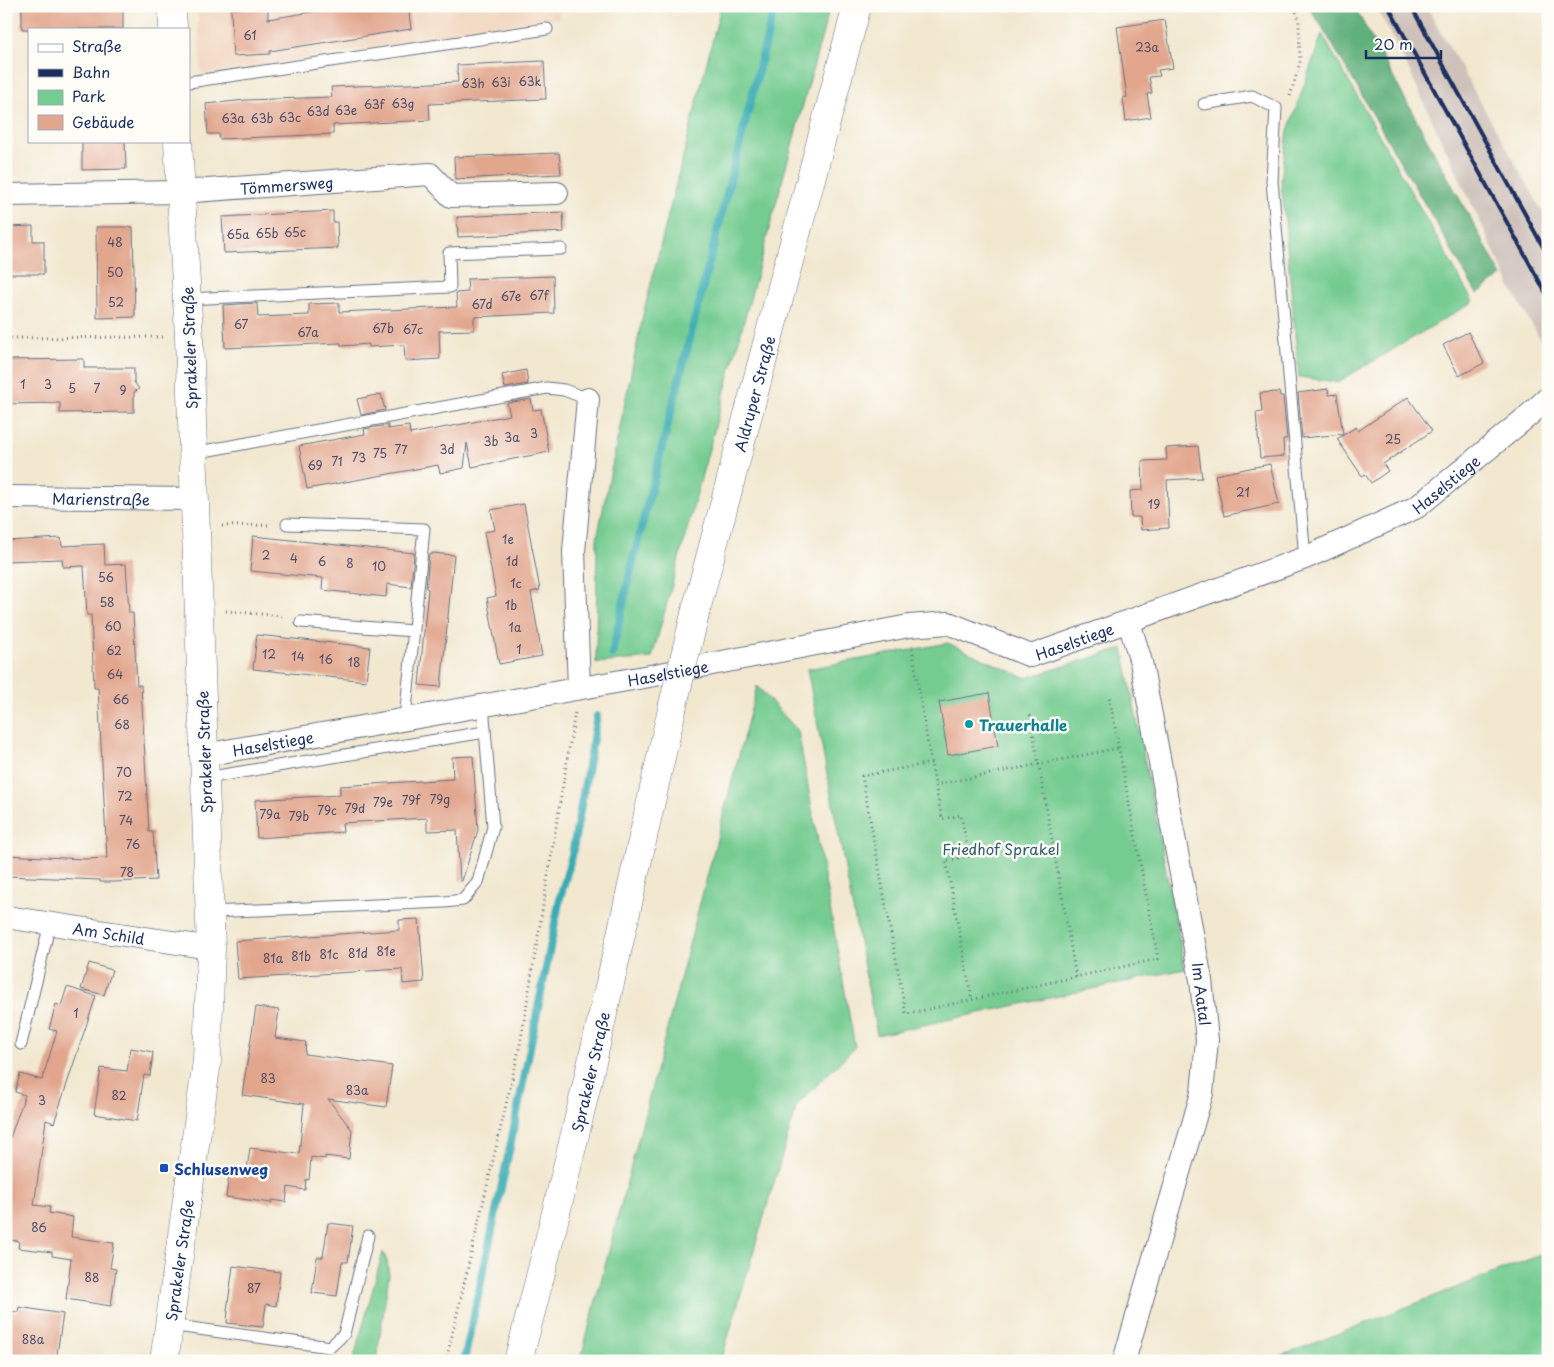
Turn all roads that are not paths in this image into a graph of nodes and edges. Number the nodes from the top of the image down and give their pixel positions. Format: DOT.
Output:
graph roads {
  1 [pos="172,6"];
  2 [pos="857,6"];
  3 [pos="174,28"];
  4 [pos="546,29"];
  5 [pos="190,82"];
  6 [pos="1204,104"];
  7 [pos="178,142"];
  8 [pos="180,192"];
  9 [pos="557,193"];
  10 [pos="6,196"];
  11 [pos="561,249"];
  12 [pos="187,299"];
  13 [pos="1548,398"];
  14 [pos="588,399"];
  15 [pos="193,453"];
  16 [pos="6,497"];
  17 [pos="195,499"];
  18 [pos="287,524"];
  19 [pos="1305,558"];
  20 [pos="301,622"];
  21 [pos="1128,622"];
  22 [pos="413,631"];
  23 [pos="579,688"];
  24 [pos="483,705"];
  25 [pos="405,719"];
  26 [pos="484,732"];
  27 [pos="205,767"];
  28 [pos="655,782"];
  29 [pos="210,912"];
  30 [pos="6,917"];
  31 [pos="50,923"];
  32 [pos="211,948"];
  33 [pos="21,1044"];
  34 [pos="368,1236"];
  35 [pos="169,1325"];
  36 [pos="164,1361"];
  37 [pos="518,1361"];
  38 [pos="1124,1361"];
  1 -- 3 [label="main road"];
  2 -- 28 [label="main road, Aldruper Straße, bridge"];
  4 -- 5 [label="lane"];
  6 -- 19 [label="lane"];
  7 -- 8 [label="main road, Sprakeler Straße"];
  8 -- 9 [label="street, Tömmersweg"];
  8 -- 10 [label="street, Tömmersweg"];
  8 -- 12 [label="main road, Sprakeler Straße"];
  11 -- 12 [label="lane"];
  12 -- 15 [label="main road, Sprakeler Straße"];
  13 -- 19 [label="street, Haselstiege"];
  14 -- 15 [label="lane"];
  14 -- 23 [label="street"];
  15 -- 17 [label="main road, Sprakeler Straße"];
  16 -- 17 [label="street, Marienstraße"];
  17 -- 27 [label="main road, Sprakeler Straße"];
  18 -- 22 [label="lane"];
  19 -- 21 [label="street, Haselstiege"];
  20 -- 22 [label="lane"];
  21 -- 23 [label="street, Haselstiege"];
  21 -- 38 [label="street, Im Aatal"];
  22 -- 25 [label="lane"];
  23 -- 24 [label="street, Haselstiege"];
  24 -- 25 [label="street, Haselstiege"];
  24 -- 26 [label="lane"];
  25 -- 27 [label="street, Haselstiege"];
  26 -- 27 [label="lane"];
  26 -- 29 [label="lane"];
  27 -- 29 [label="main road, Sprakeler Straße"];
  28 -- 37 [label="main road, Sprakeler Straße"];
  29 -- 32 [label="main road, Sprakeler Straße"];
  30 -- 31 [label="street, Am Schild"];
  31 -- 32 [label="street, Am Schild"];
  31 -- 33 [label="lane"];
  32 -- 35 [label="main road, Sprakeler Straße"];
  34 -- 35 [label="lane"];
  35 -- 36 [label="main road, Sprakeler Straße"];
}
